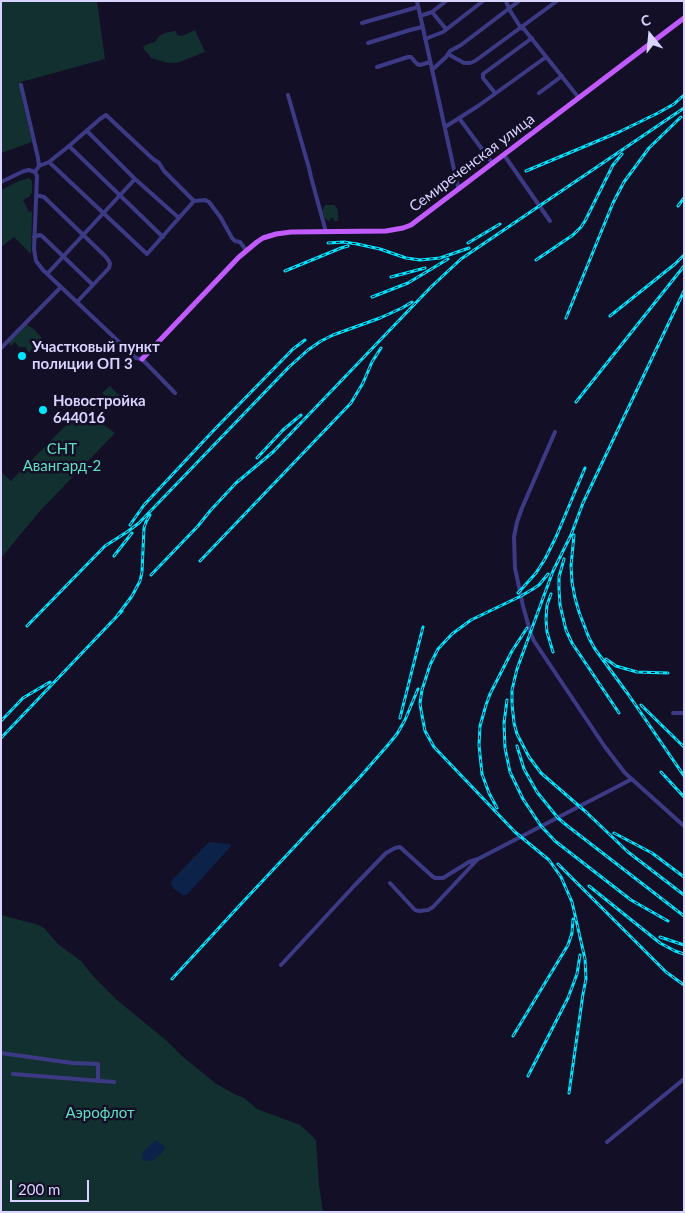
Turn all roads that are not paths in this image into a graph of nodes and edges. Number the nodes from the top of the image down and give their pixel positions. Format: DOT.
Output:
graph roads {
  1 [pos="416,1"];
  2 [pos="446,1"];
  3 [pos="483,1"];
  4 [pos="506,1"];
  5 [pos="519,1"];
  6 [pos="557,1"];
  7 [pos="418,7"];
  8 [pos="509,9"];
  9 [pos="432,12"];
  10 [pos="420,16"];
  11 [pos="684,18"];
  12 [pos="362,23"];
  13 [pos="422,27"];
  14 [pos="522,28"];
  15 [pos="446,29"];
  16 [pos="532,38"];
  17 [pos="425,39"];
  18 [pos="368,42"];
  19 [pos="448,54"];
  20 [pos="546,57"];
  21 [pos="430,62"];
  22 [pos="377,67"];
  23 [pos="432,70"];
  24 [pos="562,76"];
  25 [pos="20,85"];
  26 [pos="495,93"];
  27 [pos="539,93"];
  28 [pos="288,95"];
  29 [pos="579,98"];
  30 [pos="459,118"];
  31 [pos="445,127"];
  32 [pos="87,131"];
  33 [pos="69,146"];
  34 [pos="504,155"];
  35 [pos="50,162"];
  36 [pos="492,164"];
  37 [pos="39,166"];
  38 [pos="35,172"];
  39 [pos="136,179"];
  40 [pos="1,182"];
  41 [pos="459,188"];
  42 [pos="36,195"];
  43 [pos="119,195"];
  44 [pos="194,202"];
  45 [pos="103,213"];
  46 [pos="179,218"];
  47 [pos="550,221"];
  48 [pos="326,232"];
  49 [pos="83,234"];
  50 [pos="163,237"];
  51 [pos="34,238"];
  52 [pos="246,250"];
  53 [pos="63,256"];
  54 [pos="47,274"];
  55 [pos="93,285"];
  56 [pos="61,287"];
  57 [pos="77,302"];
  58 [pos="1,348"];
  59 [pos="142,359"];
  60 [pos="175,393"];
  61 [pos="555,432"];
  62 [pos="673,713"];
  63 [pos="684,713"];
  64 [pos="632,779"];
  65 [pos="684,826"];
  66 [pos="478,859"];
  67 [pos="390,883"];
  68 [pos="281,964"];
  69 [pos="1,1053"];
  70 [pos="12,1074"];
  71 [pos="684,1079"];
  72 [pos="98,1081"];
  73 [pos="114,1082"];
  74 [pos="607,1142"];
  1 -- 7 [label="street"];
  2 -- 9 [label="street"];
  3 -- 15 [label="street"];
  4 -- 8 [label="street"];
  5 -- 8 [label="street"];
  6 -- 14 [label="street"];
  7 -- 10 [label="street"];
  7 -- 12 [label="street"];
  8 -- 14 [label="street"];
  8 -- 19 [label="street"];
  9 -- 10 [label="street"];
  9 -- 15 [label="street"];
  10 -- 13 [label="street"];
  11 -- 29 [label="main road, Семиреченская улица"];
  13 -- 17 [label="street"];
  13 -- 18 [label="street"];
  14 -- 16 [label="street"];
  14 -- 19 [label="street"];
  15 -- 17 [label="street"];
  16 -- 20 [label="street"];
  16 -- 26 [label="street"];
  17 -- 21 [label="street"];
  19 -- 23 [label="street"];
  20 -- 24 [label="street"];
  20 -- 26 [label="street"];
  21 -- 22 [label="street"];
  21 -- 23 [label="street"];
  23 -- 31 [label="street"];
  24 -- 27 [label="street"];
  24 -- 29 [label="street"];
  25 -- 37 [label="street"];
  26 -- 30 [label="street"];
  28 -- 48 [label="street"];
  29 -- 34 [label="main road, Семиреченская улица"];
  30 -- 31 [label="street"];
  30 -- 36 [label="street"];
  31 -- 41 [label="street"];
  32 -- 33 [label="street"];
  32 -- 39 [label="street"];
  32 -- 44 [label="street"];
  33 -- 35 [label="street"];
  33 -- 43 [label="street"];
  34 -- 36 [label="main road, Семиреченская улица"];
  34 -- 47 [label="street"];
  35 -- 37 [label="street"];
  35 -- 45 [label="street"];
  36 -- 41 [label="main road, Семиреченская улица"];
  37 -- 38 [label="street"];
  38 -- 40 [label="street"];
  38 -- 42 [label="street"];
  39 -- 43 [label="street"];
  39 -- 46 [label="street"];
  41 -- 48 [label="main road, Семиреченская улица"];
  42 -- 49 [label="street"];
  42 -- 51 [label="street"];
  43 -- 45 [label="street"];
  43 -- 50 [label="street"];
  44 -- 46 [label="street"];
  44 -- 52 [label="street"];
  45 -- 49 [label="street"];
  45 -- 50 [label="street"];
  46 -- 50 [label="street"];
  48 -- 52 [label="main road, Семиреченская улица"];
  49 -- 53 [label="street"];
  49 -- 55 [label="street"];
  51 -- 53 [label="street"];
  51 -- 54 [label="street"];
  52 -- 59 [label="main road, Семиреченская улица"];
  53 -- 54 [label="street"];
  53 -- 55 [label="street"];
  54 -- 56 [label="street"];
  55 -- 57 [label="street"];
  56 -- 57 [label="street"];
  56 -- 58 [label="street"];
  57 -- 59 [label="street"];
  59 -- 60 [label="street"];
  61 -- 64 [label="street"];
  62 -- 63 [label="street"];
  64 -- 65 [label="street"];
  64 -- 66 [label="street"];
  66 -- 67 [label="street"];
  66 -- 68 [label="street"];
  69 -- 72 [label="street"];
  70 -- 72 [label="street"];
  71 -- 74 [label="street"];
  72 -- 73 [label="street"];
}
